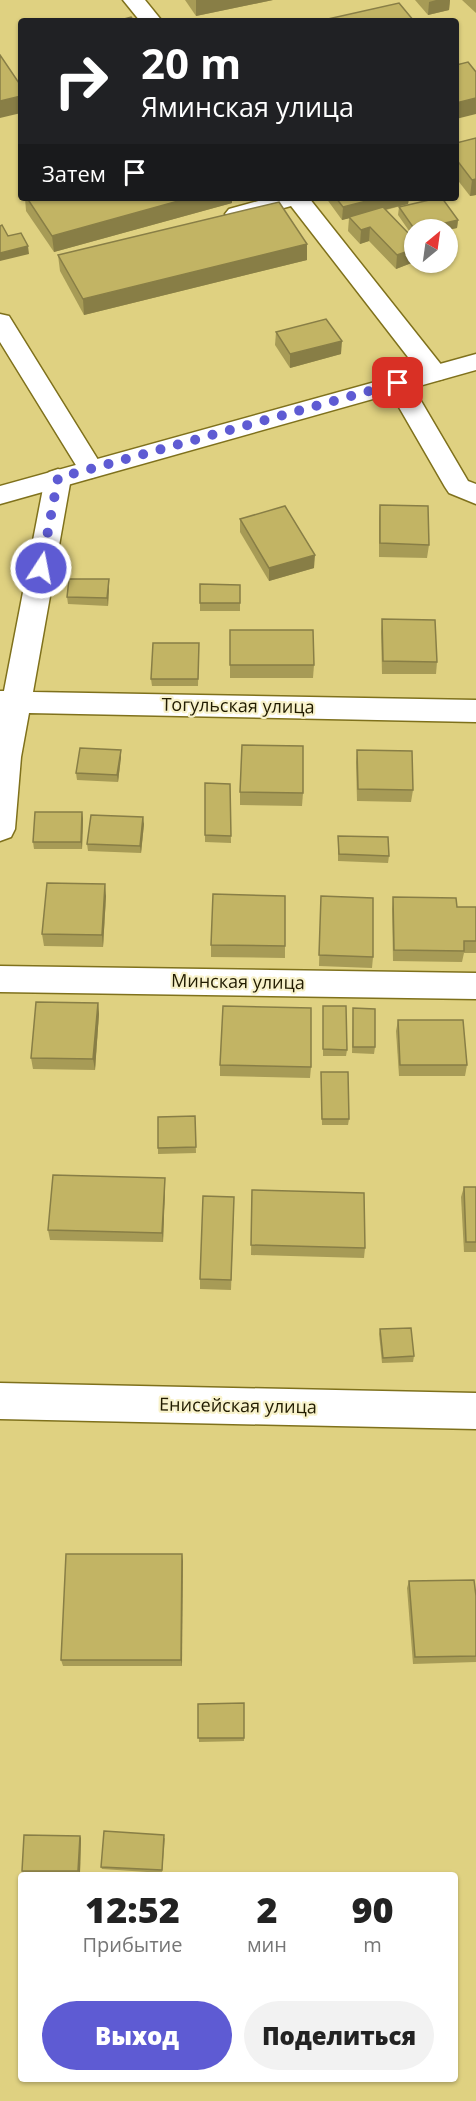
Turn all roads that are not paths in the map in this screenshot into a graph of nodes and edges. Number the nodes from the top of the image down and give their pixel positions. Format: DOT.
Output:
graph roads {
  1 [pos="134,0"];
  2 [pos="149,18"];
  3 [pos="285,201"];
  4 [pos="298,201"];
  5 [pos="218,219"];
  6 [pos="0,322"];
  7 [pos="476,362"];
  8 [pos="434,373"];
  9 [pos="398,383"];
  10 [pos="91,469"];
  11 [pos="58,478"];
  12 [pos="0,495"];
  13 [pos="476,495"];
  14 [pos="8,702"];
  15 [pos="476,711"];
  16 [pos="0,829"];
  17 [pos="0,979"];
  18 [pos="476,986"];
  19 [pos="0,1401"];
  20 [pos="476,1411"];
  1 -- 2 [label="street"];
  3 -- 5 [label="street"];
  4 -- 8 [label="street"];
  6 -- 10 [label="street"];
  7 -- 8 [label="street"];
  8 -- 9 [label="street"];
  9 -- 10 [label="street"];
  9 -- 13 [label="street"];
  10 -- 11 [label="street"];
  11 -- 12 [label="street"];
  11 -- 14 [label="street"];
  14 -- 15 [label="street, Тогульская улица"];
  14 -- 16 [label="street"];
  17 -- 18 [label="street, Минская улица"];
  19 -- 20 [label="street, Енисейская улица"];
}
